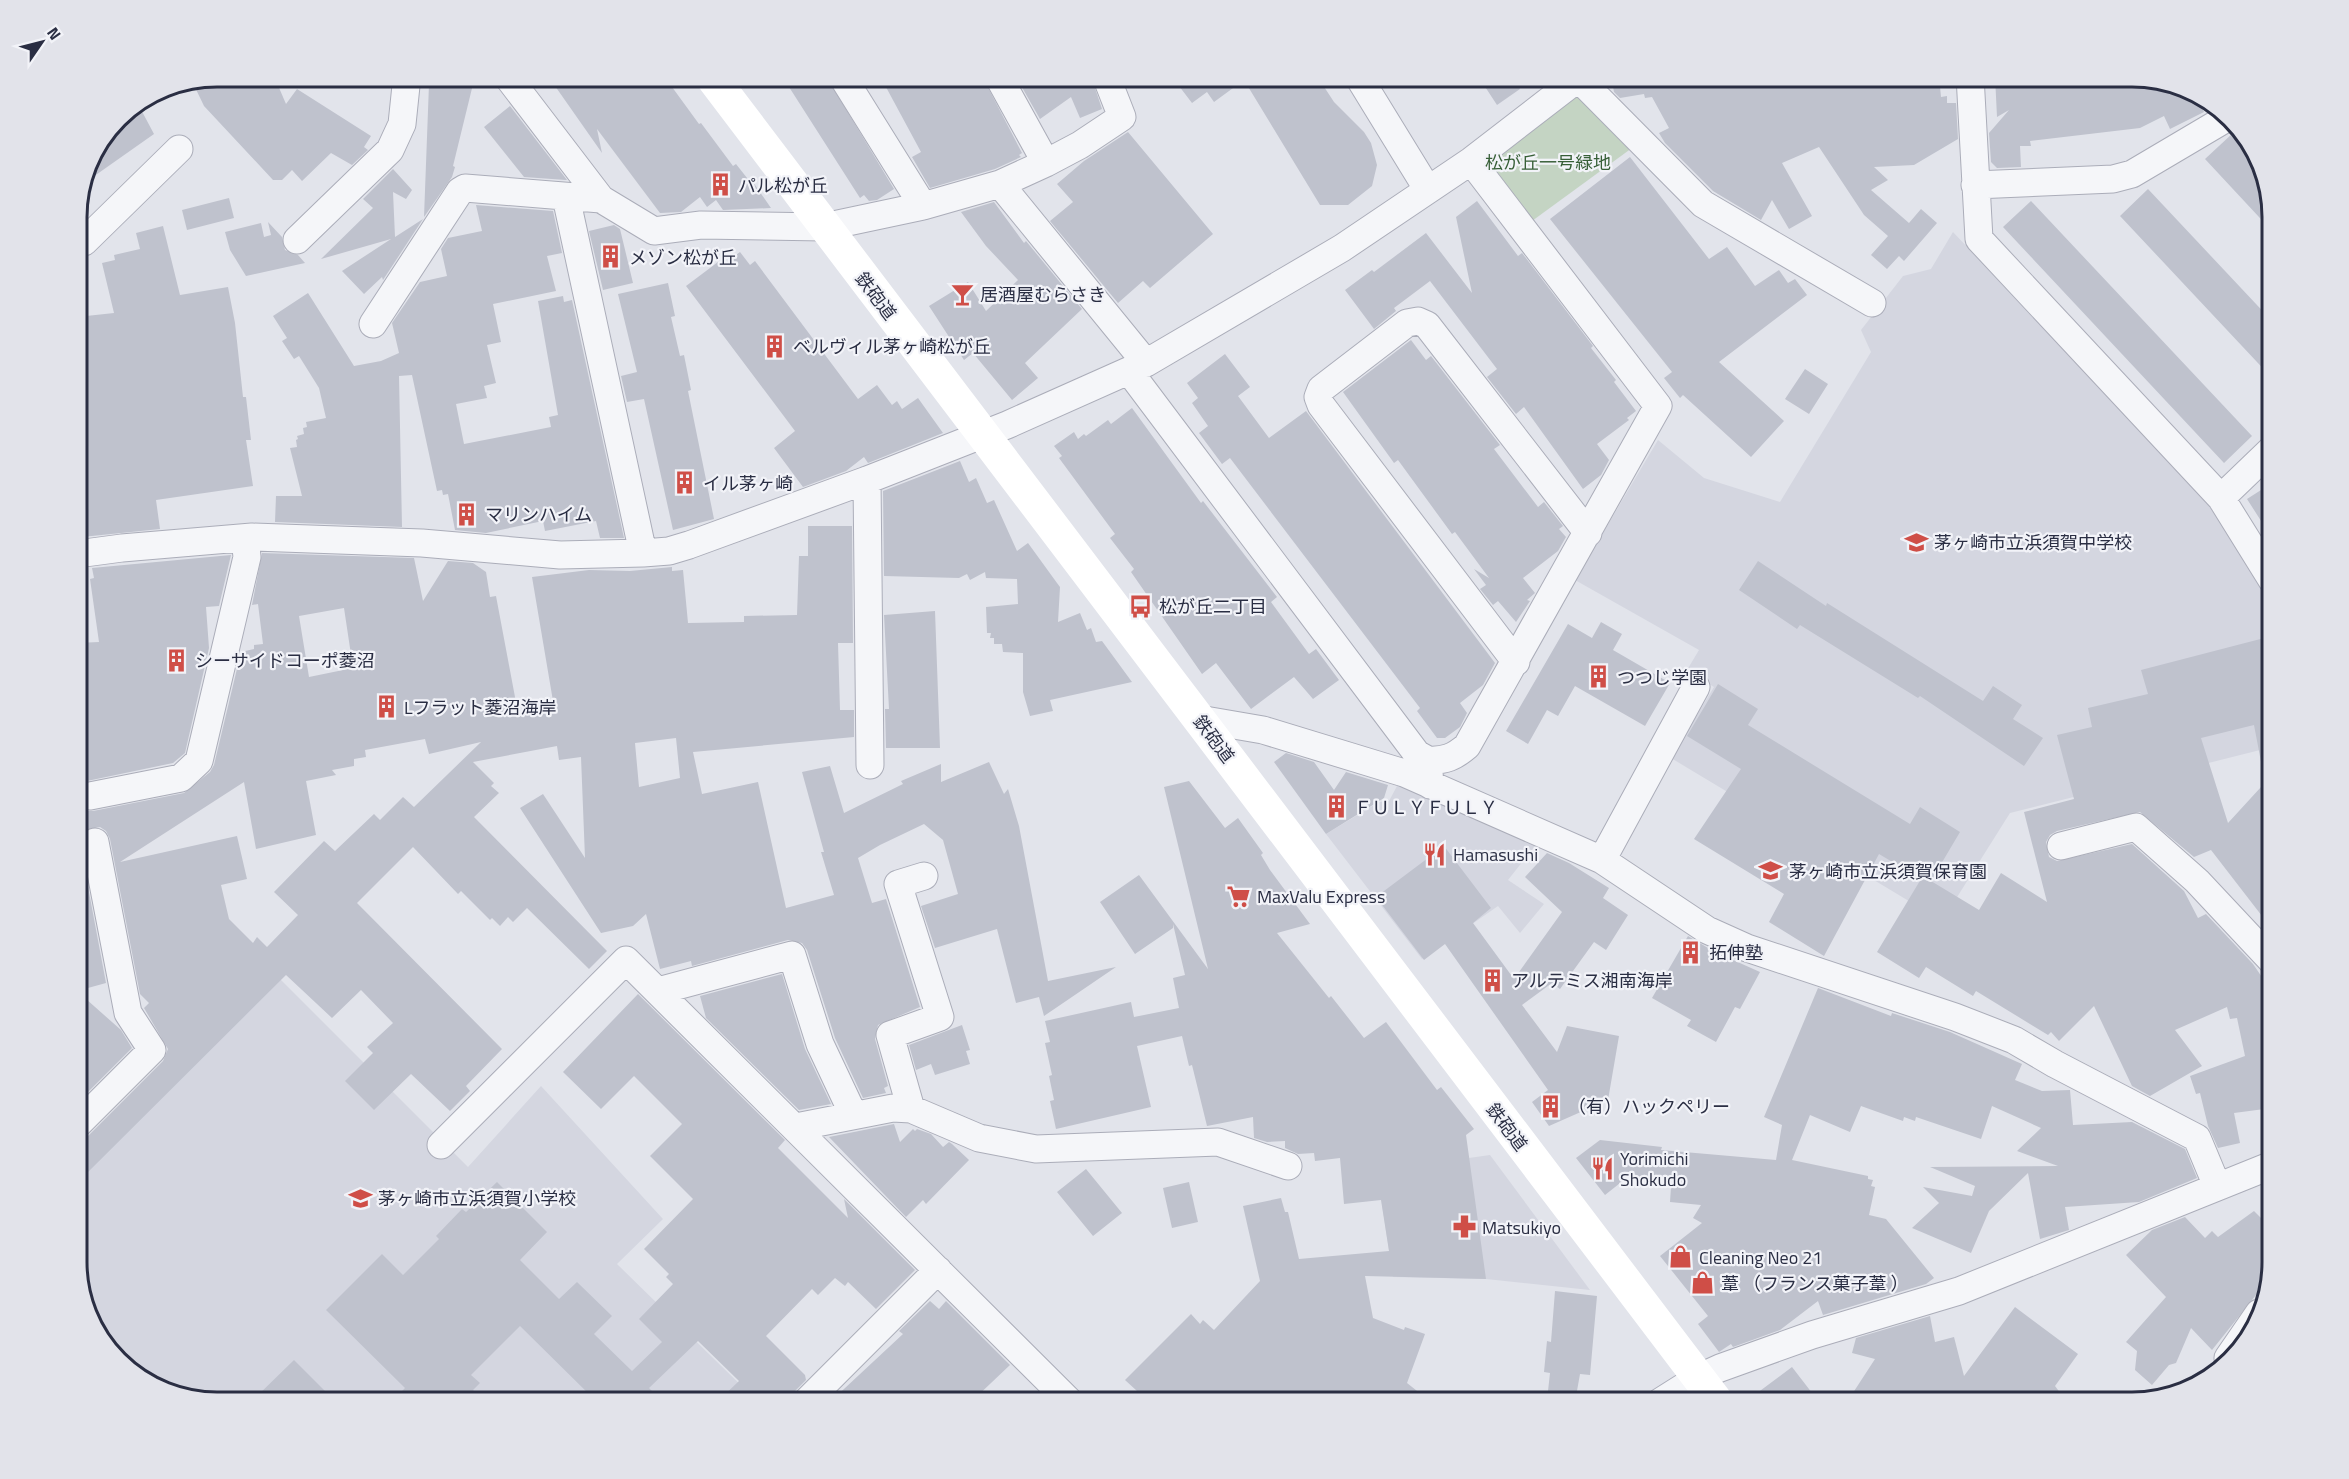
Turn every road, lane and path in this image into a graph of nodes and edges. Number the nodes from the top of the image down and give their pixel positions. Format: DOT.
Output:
graph roads {
  1 [pos="406,87"];
  2 [pos="515,87"];
  3 [pos="719,87"];
  4 [pos="849,87"];
  5 [pos="1004,87"];
  6 [pos="1110,87"];
  7 [pos="1365,87"];
  8 [pos="1567,87"];
  9 [pos="1590,87"];
  10 [pos="1971,87"];
  11 [pos="2220,122"];
  12 [pos="179,149"];
  13 [pos="1471,162"];
  14 [pos="1046,163"];
  15 [pos="1000,184"];
  16 [pos="1975,185"];
  17 [pos="1428,190"];
  18 [pos="566,196"];
  19 [pos="601,199"];
  20 [pos="922,206"];
  21 [pos="824,227"];
  22 [pos="87,239"];
  23 [pos="297,240"];
  24 [pos="1872,303"];
  25 [pos="373,324"];
  26 [pos="1137,367"];
  27 [pos="982,434"];
  28 [pos="2262,459"];
  29 [pos="867,480"];
  30 [pos="2221,498"];
  31 [pos="1588,533"];
  32 [pos="245,538"];
  33 [pos="87,553"];
  34 [pos="643,553"];
  35 [pos="2262,564"];
  36 [pos="1515,662"];
  37 [pos="1696,687"];
  38 [pos="1199,719"];
  39 [pos="870,765"];
  40 [pos="1429,772"];
  41 [pos="90,796"];
  42 [pos="95,842"];
  43 [pos="2061,846"];
  44 [pos="1602,860"];
  45 [pos="924,876"];
  46 [pos="2262,950"];
  47 [pos="658,991"];
  48 [pos="911,1109"];
  49 [pos="854,1114"];
  50 [pos="87,1115"];
  51 [pos="796,1127"];
  52 [pos="441,1145"];
  53 [pos="1288,1166"];
  54 [pos="2262,1169"];
  55 [pos="2217,1186"];
  56 [pos="938,1270"];
  57 [pos="1708,1390"];
  58 [pos="816,1392"];
  59 [pos="1060,1392"];
  1 -- 23 [label="street"];
  2 -- 19 [label="street"];
  3 -- 21 [label="street, 鉄砲道"];
  4 -- 20 [label="street"];
  5 -- 14 [label="street"];
  6 -- 14 [label="street"];
  7 -- 17 [label="street"];
  8 -- 13 [label="street"];
  9 -- 24 [label="street"];
  10 -- 16 [label="street"];
  11 -- 16 [label="street"];
  12 -- 22 [label="street"];
  13 -- 17 [label="street"];
  13 -- 31 [label="street"];
  14 -- 15 [label="street"];
  15 -- 20 [label="street"];
  15 -- 26 [label="street"];
  16 -- 30 [label="street"];
  17 -- 26 [label="street"];
  18 -- 19 [label="street"];
  18 -- 25 [label="street"];
  18 -- 34 [label="street"];
  19 -- 21 [label="street"];
  20 -- 21 [label="street"];
  21 -- 27 [label="street, 鉄砲道"];
  26 -- 27 [label="street"];
  26 -- 40 [label="street"];
  27 -- 29 [label="street"];
  27 -- 38 [label="street, 鉄砲道"];
  28 -- 30 [label="street"];
  29 -- 34 [label="street"];
  29 -- 39 [label="street"];
  30 -- 35 [label="street"];
  31 -- 36 [label="street"];
  31 -- 36 [label="street"];
  32 -- 33 [label="street"];
  32 -- 34 [label="street"];
  32 -- 41 [label="street"];
  36 -- 40 [label="street"];
  37 -- 44 [label="street"];
  38 -- 40 [label="street"];
  38 -- 57 [label="street, 鉄砲道"];
  40 -- 44 [label="street"];
  42 -- 50 [label="street"];
  43 -- 46 [label="street"];
  44 -- 55 [label="street"];
  45 -- 48 [label="street"];
  47 -- 49 [label="street"];
  47 -- 51 [label="street"];
  47 -- 52 [label="street"];
  48 -- 49 [label="street"];
  48 -- 53 [label="street"];
  49 -- 51 [label="street"];
  51 -- 56 [label="street"];
  54 -- 55 [label="street"];
  55 -- 57 [label="street"];
  56 -- 58 [label="street"];
  56 -- 59 [label="street"];
}
